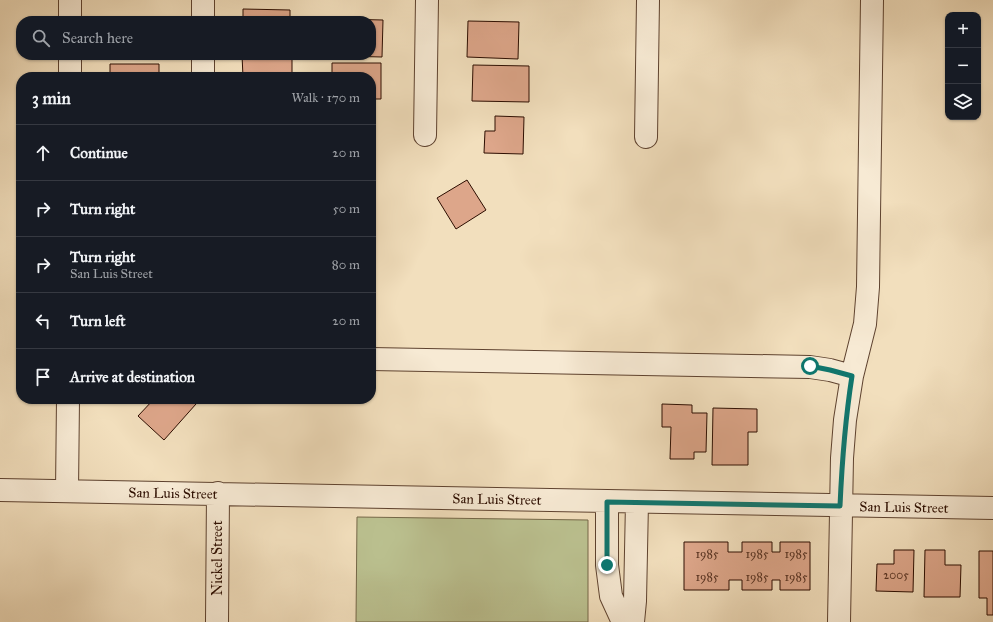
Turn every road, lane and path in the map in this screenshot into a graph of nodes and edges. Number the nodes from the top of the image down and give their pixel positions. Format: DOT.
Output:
graph roads {
  1 [pos="70,0"];
  2 [pos="203,0"];
  3 [pos="427,0"];
  4 [pos="648,0"];
  5 [pos="872,0"];
  6 [pos="70,16"];
  7 [pos="203,16"];
  8 [pos="70,60"];
  9 [pos="203,60"];
  10 [pos="70,72"];
  11 [pos="203,72"];
  12 [pos="425,135"];
  13 [pos="646,137"];
  14 [pos="376,359"];
  15 [pos="852,376"];
  16 [pos="68,404"];
  17 [pos="0,490"];
  18 [pos="67,491"];
  19 [pos="218,493"];
  20 [pos="607,502"];
  21 [pos="637,502"];
  22 [pos="840,506"];
  23 [pos="993,508"];
  24 [pos="217,622"];
  25 [pos="623,622"];
  26 [pos="633,622"];
  27 [pos="839,622"];
  1 -- 6 [label="street"];
  2 -- 7 [label="street"];
  3 -- 12 [label="street"];
  4 -- 13 [label="street"];
  5 -- 15 [label="street"];
  8 -- 10 [label="street"];
  9 -- 11 [label="street"];
  14 -- 15 [label="street"];
  15 -- 22 [label="street"];
  16 -- 18 [label="street"];
  17 -- 18 [label="street, San Luis Street"];
  18 -- 19 [label="street, San Luis Street"];
  19 -- 20 [label="street, San Luis Street"];
  19 -- 24 [label="street, Nickel Street"];
  20 -- 21 [label="street, San Luis Street"];
  20 -- 25 [label="street"];
  21 -- 22 [label="street, San Luis Street"];
  21 -- 26 [label="street"];
  22 -- 23 [label="street, San Luis Street"];
  22 -- 27 [label="street"];
}
